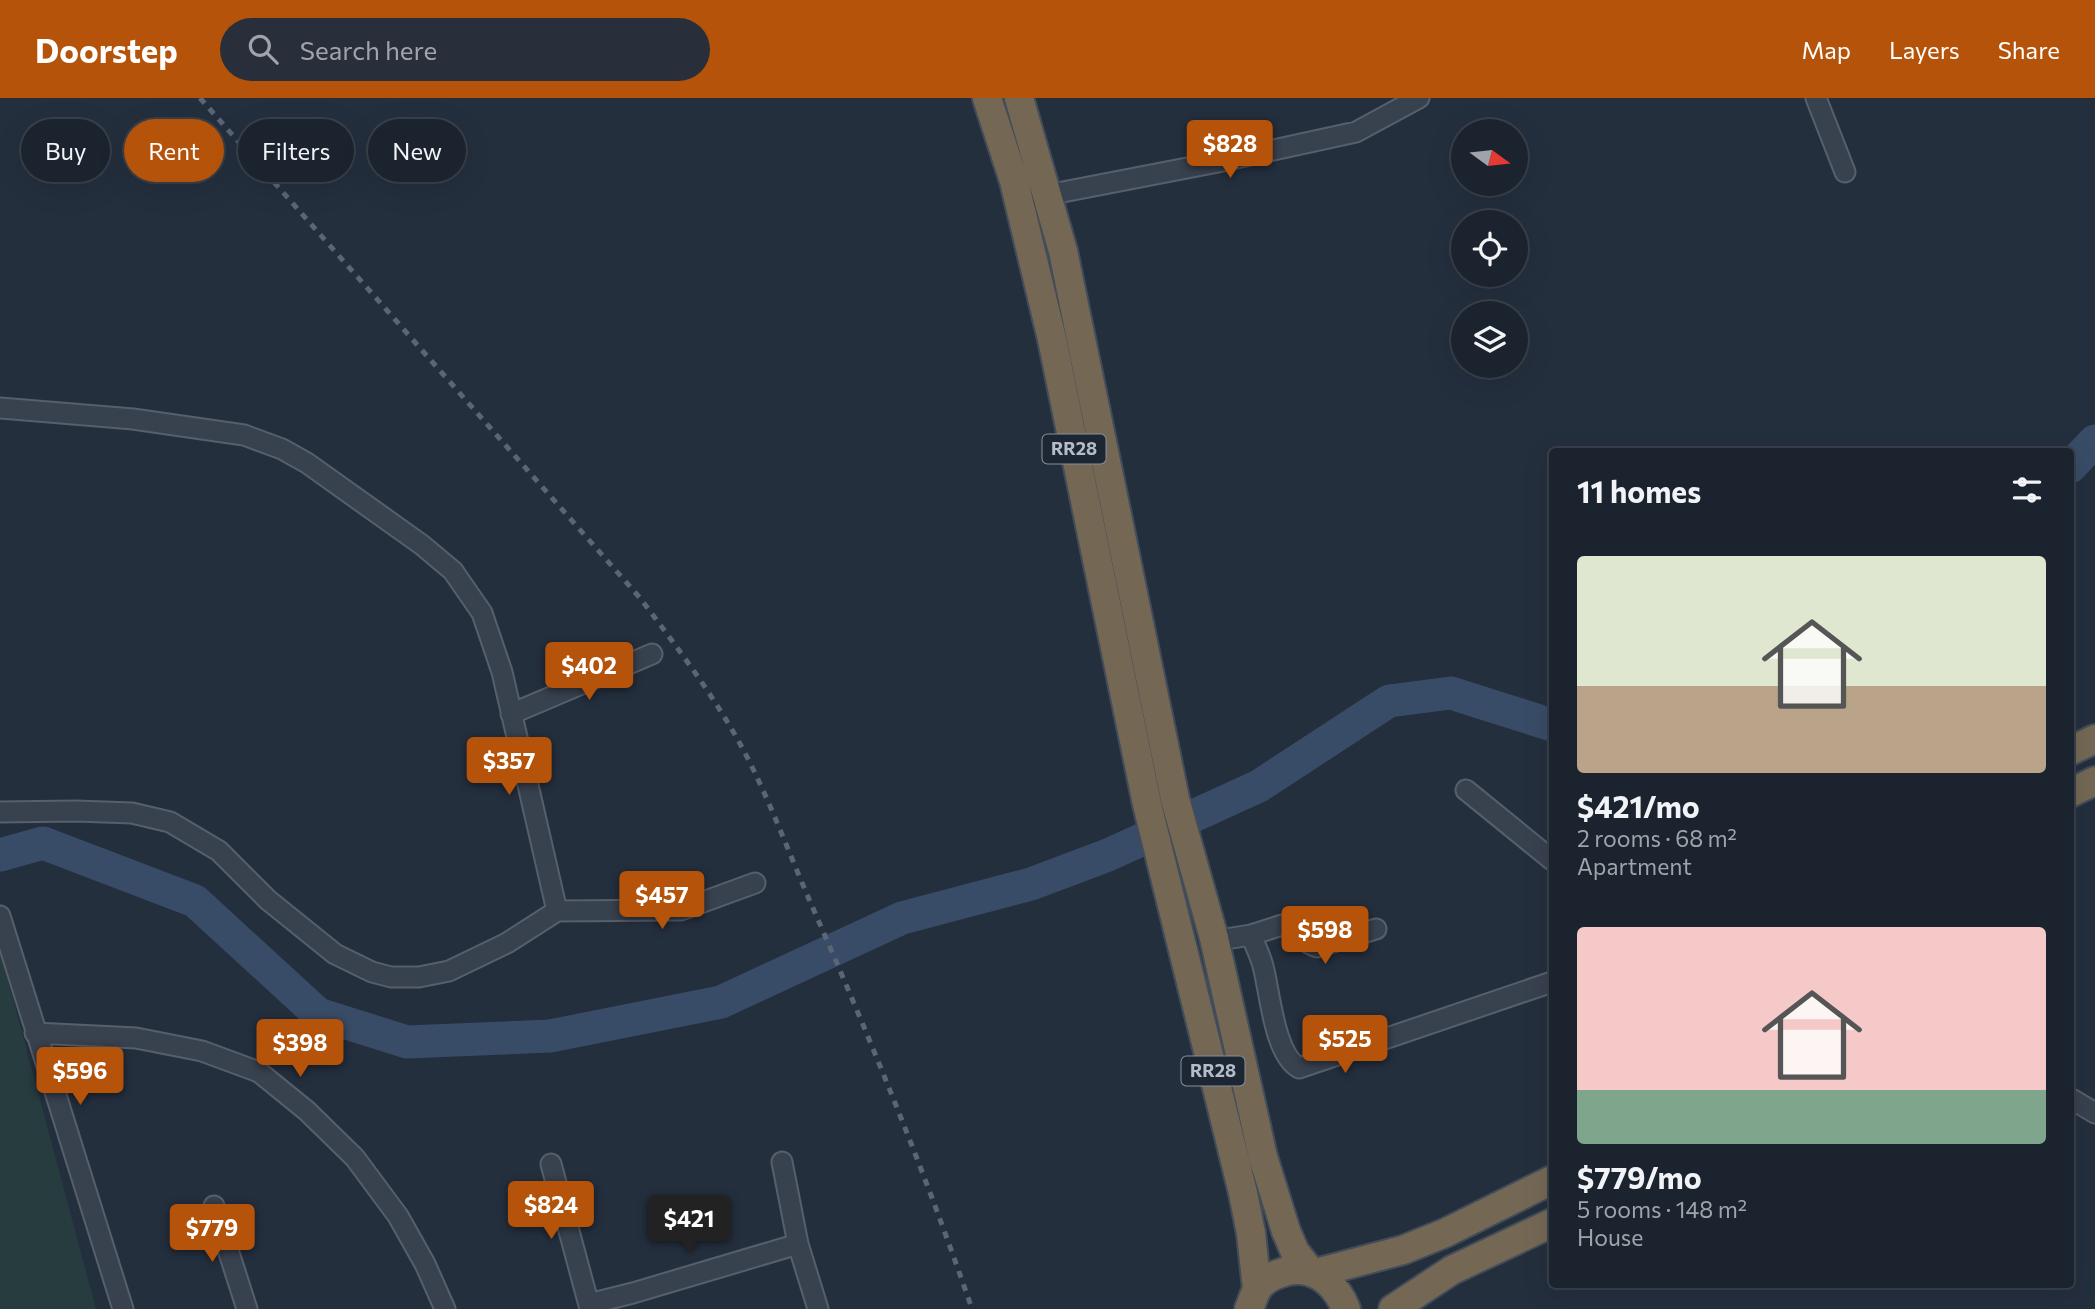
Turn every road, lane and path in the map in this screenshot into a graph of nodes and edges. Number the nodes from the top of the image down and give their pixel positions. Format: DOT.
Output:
graph roads {
  1 [pos="987,98"];
  2 [pos="1019,98"];
  3 [pos="1419,98"];
  4 [pos="1816,98"];
  5 [pos="1845,172"];
  6 [pos="1048,195"];
  7 [pos="1018,201"];
  8 [pos="0,408"];
  9 [pos="652,654"];
  10 [pos="512,714"];
  11 [pos="2095,739"];
  12 [pos="2074,749"];
  13 [pos="2095,781"];
  14 [pos="1466,790"];
  15 [pos="2074,791"];
  16 [pos="0,812"];
  17 [pos="1549,858"];
  18 [pos="755,883"];
  19 [pos="557,911"];
  20 [pos="0,916"];
  21 [pos="1376,929"];
  22 [pos="1251,934"];
  23 [pos="1214,938"];
  24 [pos="1549,983"];
  25 [pos="35,1032"];
  26 [pos="2074,1100"];
  27 [pos="2095,1113"];
  28 [pos="782,1162"];
  29 [pos="551,1164"];
  30 [pos="1549,1181"];
  31 [pos="214,1206"];
  32 [pos="1549,1224"];
  33 [pos="798,1244"];
  34 [pos="1313,1272"];
  35 [pos="1253,1299"];
  36 [pos="635,1301"];
  37 [pos="589,1306"];
  38 [pos="123,1309"];
  39 [pos="247,1309"];
  40 [pos="445,1309"];
  41 [pos="818,1309"];
  42 [pos="1346,1309"];
  43 [pos="1393,1309"];
  1 -- 7 [label="highway, RR28"];
  2 -- 6 [label="highway, RR28"];
  3 -- 6 [label="street"];
  4 -- 5 [label="street"];
  6 -- 7 [label="street"];
  6 -- 23 [label="highway, RR28"];
  7 -- 35 [label="highway, RR28"];
  8 -- 10 [label="street"];
  9 -- 10 [label="street"];
  10 -- 19 [label="street"];
  11 -- 12 [label="highway"];
  13 -- 15 [label="highway"];
  14 -- 17 [label="street"];
  16 -- 19 [label="street"];
  18 -- 19 [label="street"];
  20 -- 25 [label="street"];
  21 -- 22 [label="street"];
  22 -- 23 [label="street"];
  22 -- 24 [label="street"];
  23 -- 34 [label="highway, RR28"];
  25 -- 38 [label="street"];
  25 -- 40 [label="street"];
  26 -- 27 [label="street"];
  28 -- 33 [label="street"];
  29 -- 37 [label="street"];
  30 -- 34 [label="highway"];
  31 -- 39 [label="street"];
  32 -- 43 [label="highway"];
  33 -- 36 [label="street"];
  33 -- 41 [label="street"];
  34 -- 35 [label="highway, RR28"];
  34 -- 42 [label="highway, RR28"];
  36 -- 37 [label="street"];
}
